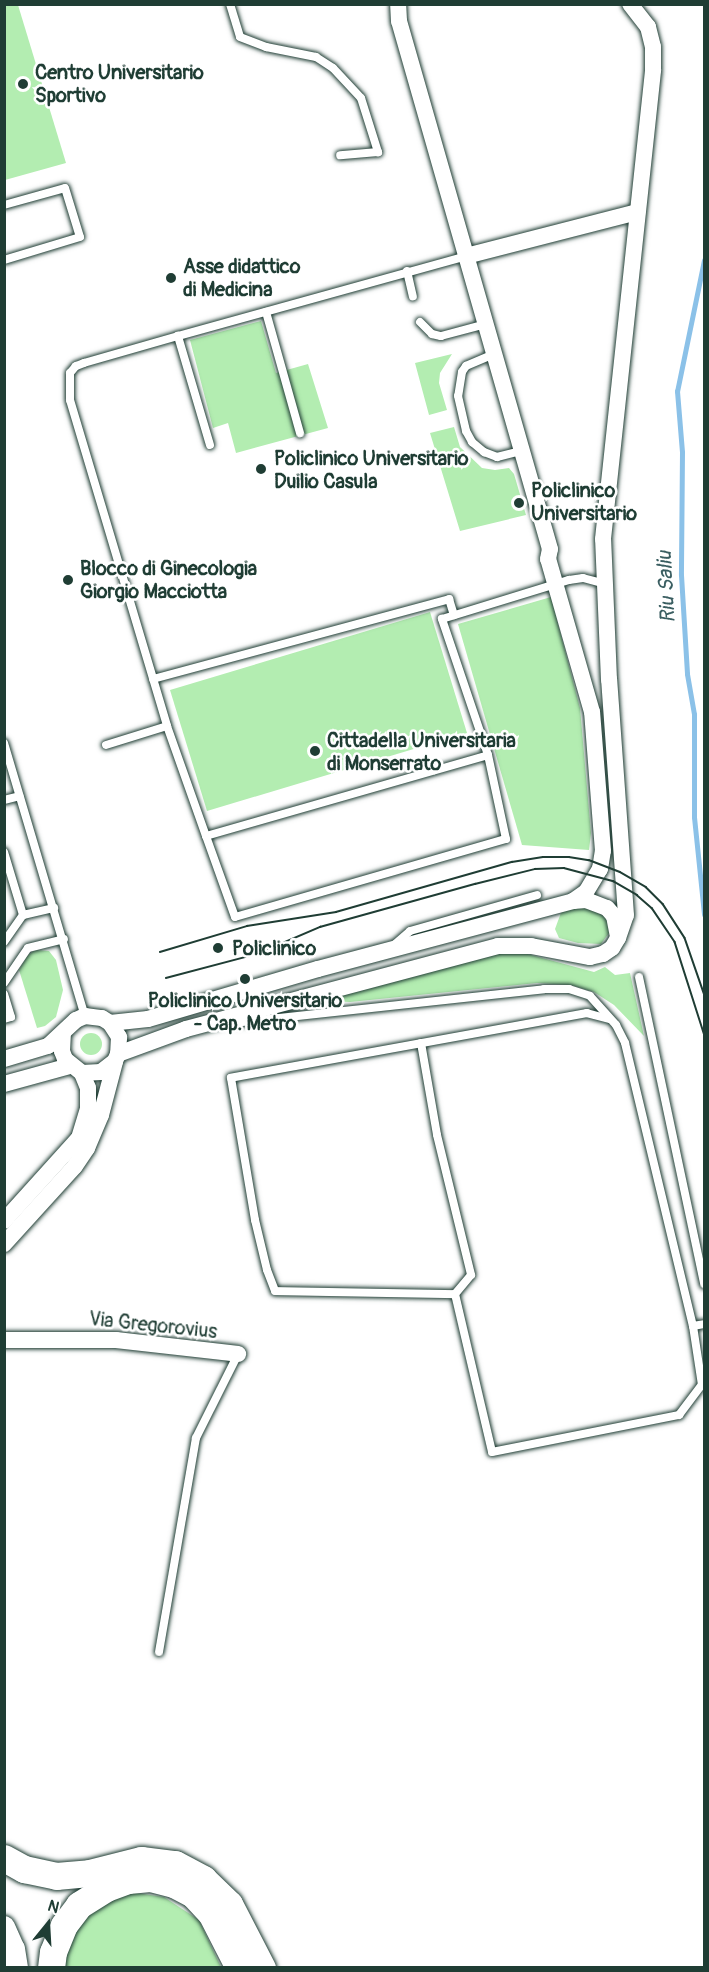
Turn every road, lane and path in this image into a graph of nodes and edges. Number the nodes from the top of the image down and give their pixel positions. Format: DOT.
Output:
graph roads {
  1 [pos="230,4"];
  2 [pos="398,4"];
  3 [pos="630,4"];
  4 [pos="340,155"];
  5 [pos="4,205"];
  6 [pos="637,212"];
  7 [pos="466,256"];
  8 [pos="4,260"];
  9 [pos="407,271"];
  10 [pos="413,296"];
  11 [pos="266,312"];
  12 [pos="420,322"];
  13 [pos="486,324"];
  14 [pos="178,336"];
  15 [pos="494,354"];
  16 [pos="300,433"];
  17 [pos="210,445"];
  18 [pos="521,451"];
  19 [pos="606,584"];
  20 [pos="556,586"];
  21 [pos="454,615"];
  22 [pos="153,679"];
  23 [pos="167,726"];
  24 [pos="4,743"];
  25 [pos="106,745"];
  26 [pos="6,754"];
  27 [pos="488,755"];
  28 [pos="20,795"];
  29 [pos="4,800"];
  30 [pos="206,836"];
  31 [pos="4,852"];
  32 [pos="537,895"];
  33 [pos="573,901"];
  34 [pos="54,908"];
  35 [pos="23,915"];
  36 [pos="618,938"];
  37 [pos="64,939"];
  38 [pos="4,942"];
  39 [pos="387,951"];
  40 [pos="639,977"];
  41 [pos="4,983"];
  42 [pos="4,994"];
  43 [pos="85,1016"];
  44 [pos="4,1018"];
  45 [pos="609,1019"];
  46 [pos="110,1023"];
  47 [pos="186,1029"];
  48 [pos="63,1034"];
  49 [pos="421,1043"];
  50 [pos="116,1058"];
  51 [pos="4,1059"];
  52 [pos="76,1069"];
  53 [pos="4,1084"];
  54 [pos="4,1221"];
  55 [pos="4,1244"];
  56 [pos="705,1284"];
  57 [pos="455,1294"];
  58 [pos="700,1325"];
  59 [pos="4,1340"];
  60 [pos="238,1354"];
  61 [pos="159,1652"];
  62 [pos="4,1858"];
  63 [pos="4,1927"];
  64 [pos="10,1962"];
  65 [pos="27,1968"];
  66 [pos="51,1968"];
  67 [pos="239,1968"];
  68 [pos="262,1968"];
  1 -- 4 [label="lane"];
  2 -- 7 [label="street"];
  3 -- 6 [label="street"];
  5 -- 8 [label="lane"];
  6 -- 7 [label="street"];
  6 -- 19 [label="street"];
  7 -- 9 [label="lane"];
  7 -- 13 [label="street"];
  9 -- 10 [label="lane"];
  9 -- 11 [label="lane"];
  11 -- 14 [label="lane"];
  11 -- 16 [label="lane"];
  12 -- 13 [label="lane"];
  13 -- 15 [label="street"];
  14 -- 17 [label="lane"];
  14 -- 22 [label="lane"];
  15 -- 18 [label="street"];
  15 -- 18 [label="lane"];
  18 -- 20 [label="street"];
  19 -- 20 [label="lane"];
  19 -- 36 [label="street"];
  20 -- 21 [label="lane"];
  20 -- 33 [label="street"];
  21 -- 22 [label="lane"];
  21 -- 27 [label="lane"];
  22 -- 23 [label="lane"];
  23 -- 25 [label="lane"];
  23 -- 30 [label="lane"];
  24 -- 26 [label="lane"];
  26 -- 28 [label="lane"];
  27 -- 30 [label="lane"];
  27 -- 30 [label="lane"];
  28 -- 29 [label="lane"];
  28 -- 34 [label="lane"];
  31 -- 35 [label="lane"];
  32 -- 39 [label="lane"];
  33 -- 36 [label="street"];
  33 -- 39 [label="street"];
  34 -- 35 [label="lane"];
  34 -- 37 [label="lane"];
  35 -- 38 [label="lane"];
  36 -- 47 [label="street"];
  37 -- 41 [label="lane"];
  37 -- 43 [label="lane"];
  39 -- 46 [label="street"];
  40 -- 56 [label="lane"];
  42 -- 44 [label="lane"];
  43 -- 46 [label="street"];
  43 -- 48 [label="street"];
  45 -- 47 [label="lane"];
  45 -- 49 [label="lane"];
  45 -- 58 [label="lane"];
  46 -- 50 [label="street"];
  47 -- 50 [label="street"];
  48 -- 51 [label="street"];
  48 -- 52 [label="street"];
  49 -- 57 [label="lane"];
  49 -- 57 [label="lane"];
  50 -- 52 [label="street"];
  50 -- 55 [label="street"];
  52 -- 53 [label="street"];
  52 -- 54 [label="street"];
  57 -- 58 [label="lane"];
  59 -- 60 [label="street, Via Gregorovius"];
  60 -- 61 [label="lane, Via Gregorovius"];
  62 -- 68 [label="highway"];
  63 -- 64 [label="main road"];
  64 -- 65 [label="main road"];
  66 -- 67 [label="highway"];
}
